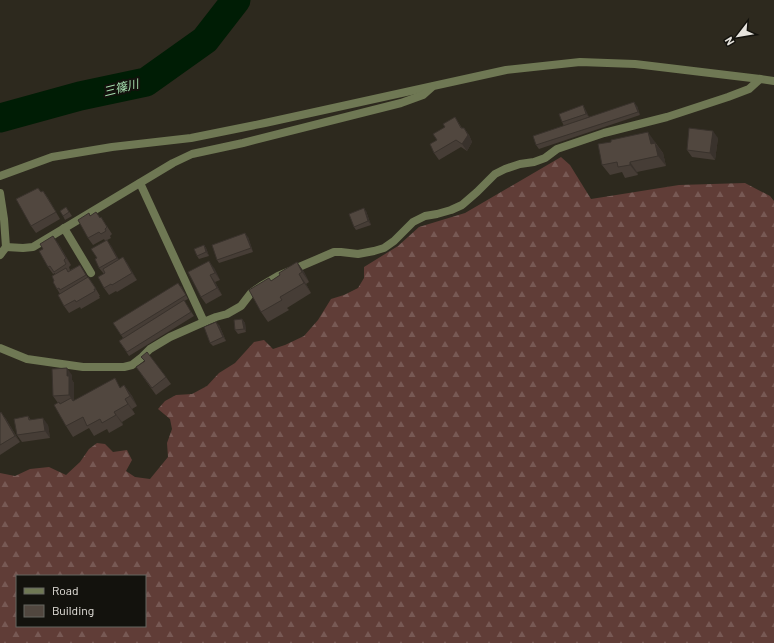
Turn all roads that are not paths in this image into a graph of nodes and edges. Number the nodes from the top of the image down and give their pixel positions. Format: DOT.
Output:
graph roads {
  1 [pos="760,78"];
  2 [pos="774,81"];
  3 [pos="434,86"];
  4 [pos="0,176"];
  5 [pos="140,183"];
  6 [pos="0,193"];
  7 [pos="64,228"];
  8 [pos="6,247"];
  9 [pos="0,255"];
  10 [pos="91,273"];
  11 [pos="204,322"];
  12 [pos="0,348"];
  1 -- 2 [label="street"];
  1 -- 3 [label="street"];
  1 -- 11 [label="street"];
  3 -- 4 [label="street"];
  3 -- 5 [label="street"];
  5 -- 7 [label="street"];
  5 -- 11 [label="street"];
  6 -- 8 [label="street"];
  7 -- 8 [label="street"];
  7 -- 10 [label="street"];
  8 -- 9 [label="street"];
  11 -- 12 [label="street"];
}
